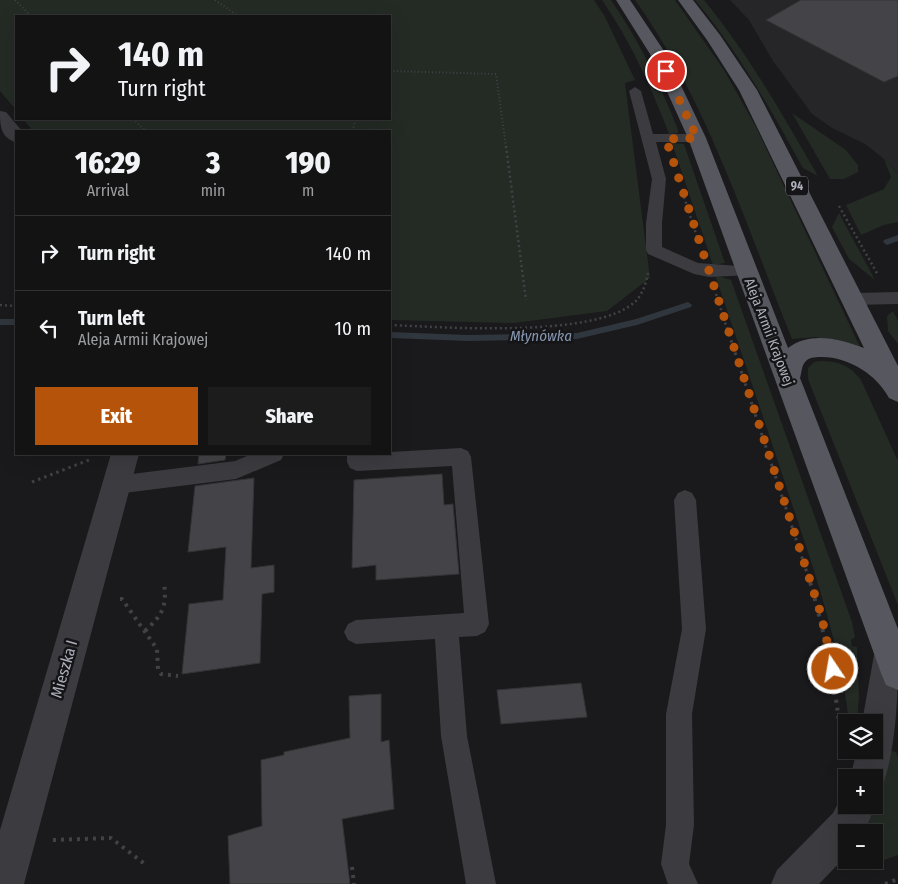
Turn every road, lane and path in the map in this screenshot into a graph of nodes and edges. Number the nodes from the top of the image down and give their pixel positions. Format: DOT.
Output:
graph roads {
  1 [pos="15,0"];
  2 [pos="215,0"];
  3 [pos="623,0"];
  4 [pos="685,0"];
  5 [pos="30,15"];
  6 [pos="237,15"];
  7 [pos="391,71"];
  8 [pos="635,91"];
  9 [pos="0,116"];
  10 [pos="134,120"];
  11 [pos="145,130"];
  12 [pos="15,135"];
  13 [pos="647,138"];
  14 [pos="697,138"];
  15 [pos="682,191"];
  16 [pos="654,250"];
  17 [pos="708,271"];
  18 [pos="746,271"];
  19 [pos="898,298"];
  20 [pos="853,299"];
  21 [pos="526,300"];
  22 [pos="0,305"];
  23 [pos="15,306"];
  24 [pos="391,325"];
  25 [pos="787,379"];
  26 [pos="896,386"];
  27 [pos="272,455"];
  28 [pos="357,455"];
  29 [pos="122,465"];
  30 [pos="32,482"];
  31 [pos="685,500"];
  32 [pos="164,582"];
  33 [pos="116,600"];
  34 [pos="446,626"];
  35 [pos="145,631"];
  36 [pos="356,632"];
  37 [pos="895,664"];
  38 [pos="178,676"];
  39 [pos="840,714"];
  40 [pos="870,769"];
  41 [pos="853,814"];
  42 [pos="46,840"];
  43 [pos="146,864"];
  44 [pos="352,867"];
  45 [pos="898,879"];
  46 [pos="4,884"];
  47 [pos="354,884"];
  48 [pos="481,884"];
  49 [pos="683,884"];
  50 [pos="791,884"];
  51 [pos="886,884"];
  1 -- 5 [label="path"];
  2 -- 6 [label="path"];
  3 -- 14 [label="main road, Aleja Armii Krajowej"];
  4 -- 20 [label="main road, 94"];
  7 -- 21 [label="path"];
  8 -- 13 [label="lane"];
  9 -- 12 [label="street"];
  10 -- 11 [label="path"];
  13 -- 14 [label="lane"];
  13 -- 16 [label="lane"];
  14 -- 18 [label="main road, Aleja Armii Krajowej"];
  15 -- 17 [label="path"];
  16 -- 17 [label="lane"];
  16 -- 24 [label="path"];
  17 -- 18 [label="lane"];
  17 -- 39 [label="path"];
  18 -- 25 [label="main road, Aleja Armii Krajowej"];
  19 -- 20 [label="lane"];
  20 -- 26 [label="main road, 94"];
  22 -- 23 [label="path"];
  25 -- 26 [label="main road"];
  25 -- 37 [label="main road, Aleja Armii Krajowej"];
  27 -- 29 [label="lane"];
  28 -- 34 [label="lane"];
  29 -- 30 [label="path"];
  29 -- 46 [label="street, Mieszka I"];
  31 -- 49 [label="lane"];
  32 -- 35 [label="path"];
  33 -- 35 [label="path"];
  34 -- 36 [label="lane"];
  34 -- 48 [label="lane"];
  35 -- 38 [label="path"];
  37 -- 40 [label="street"];
  41 -- 50 [label="street"];
  42 -- 43 [label="path"];
  44 -- 47 [label="path"];
  45 -- 51 [label="path"];
}
